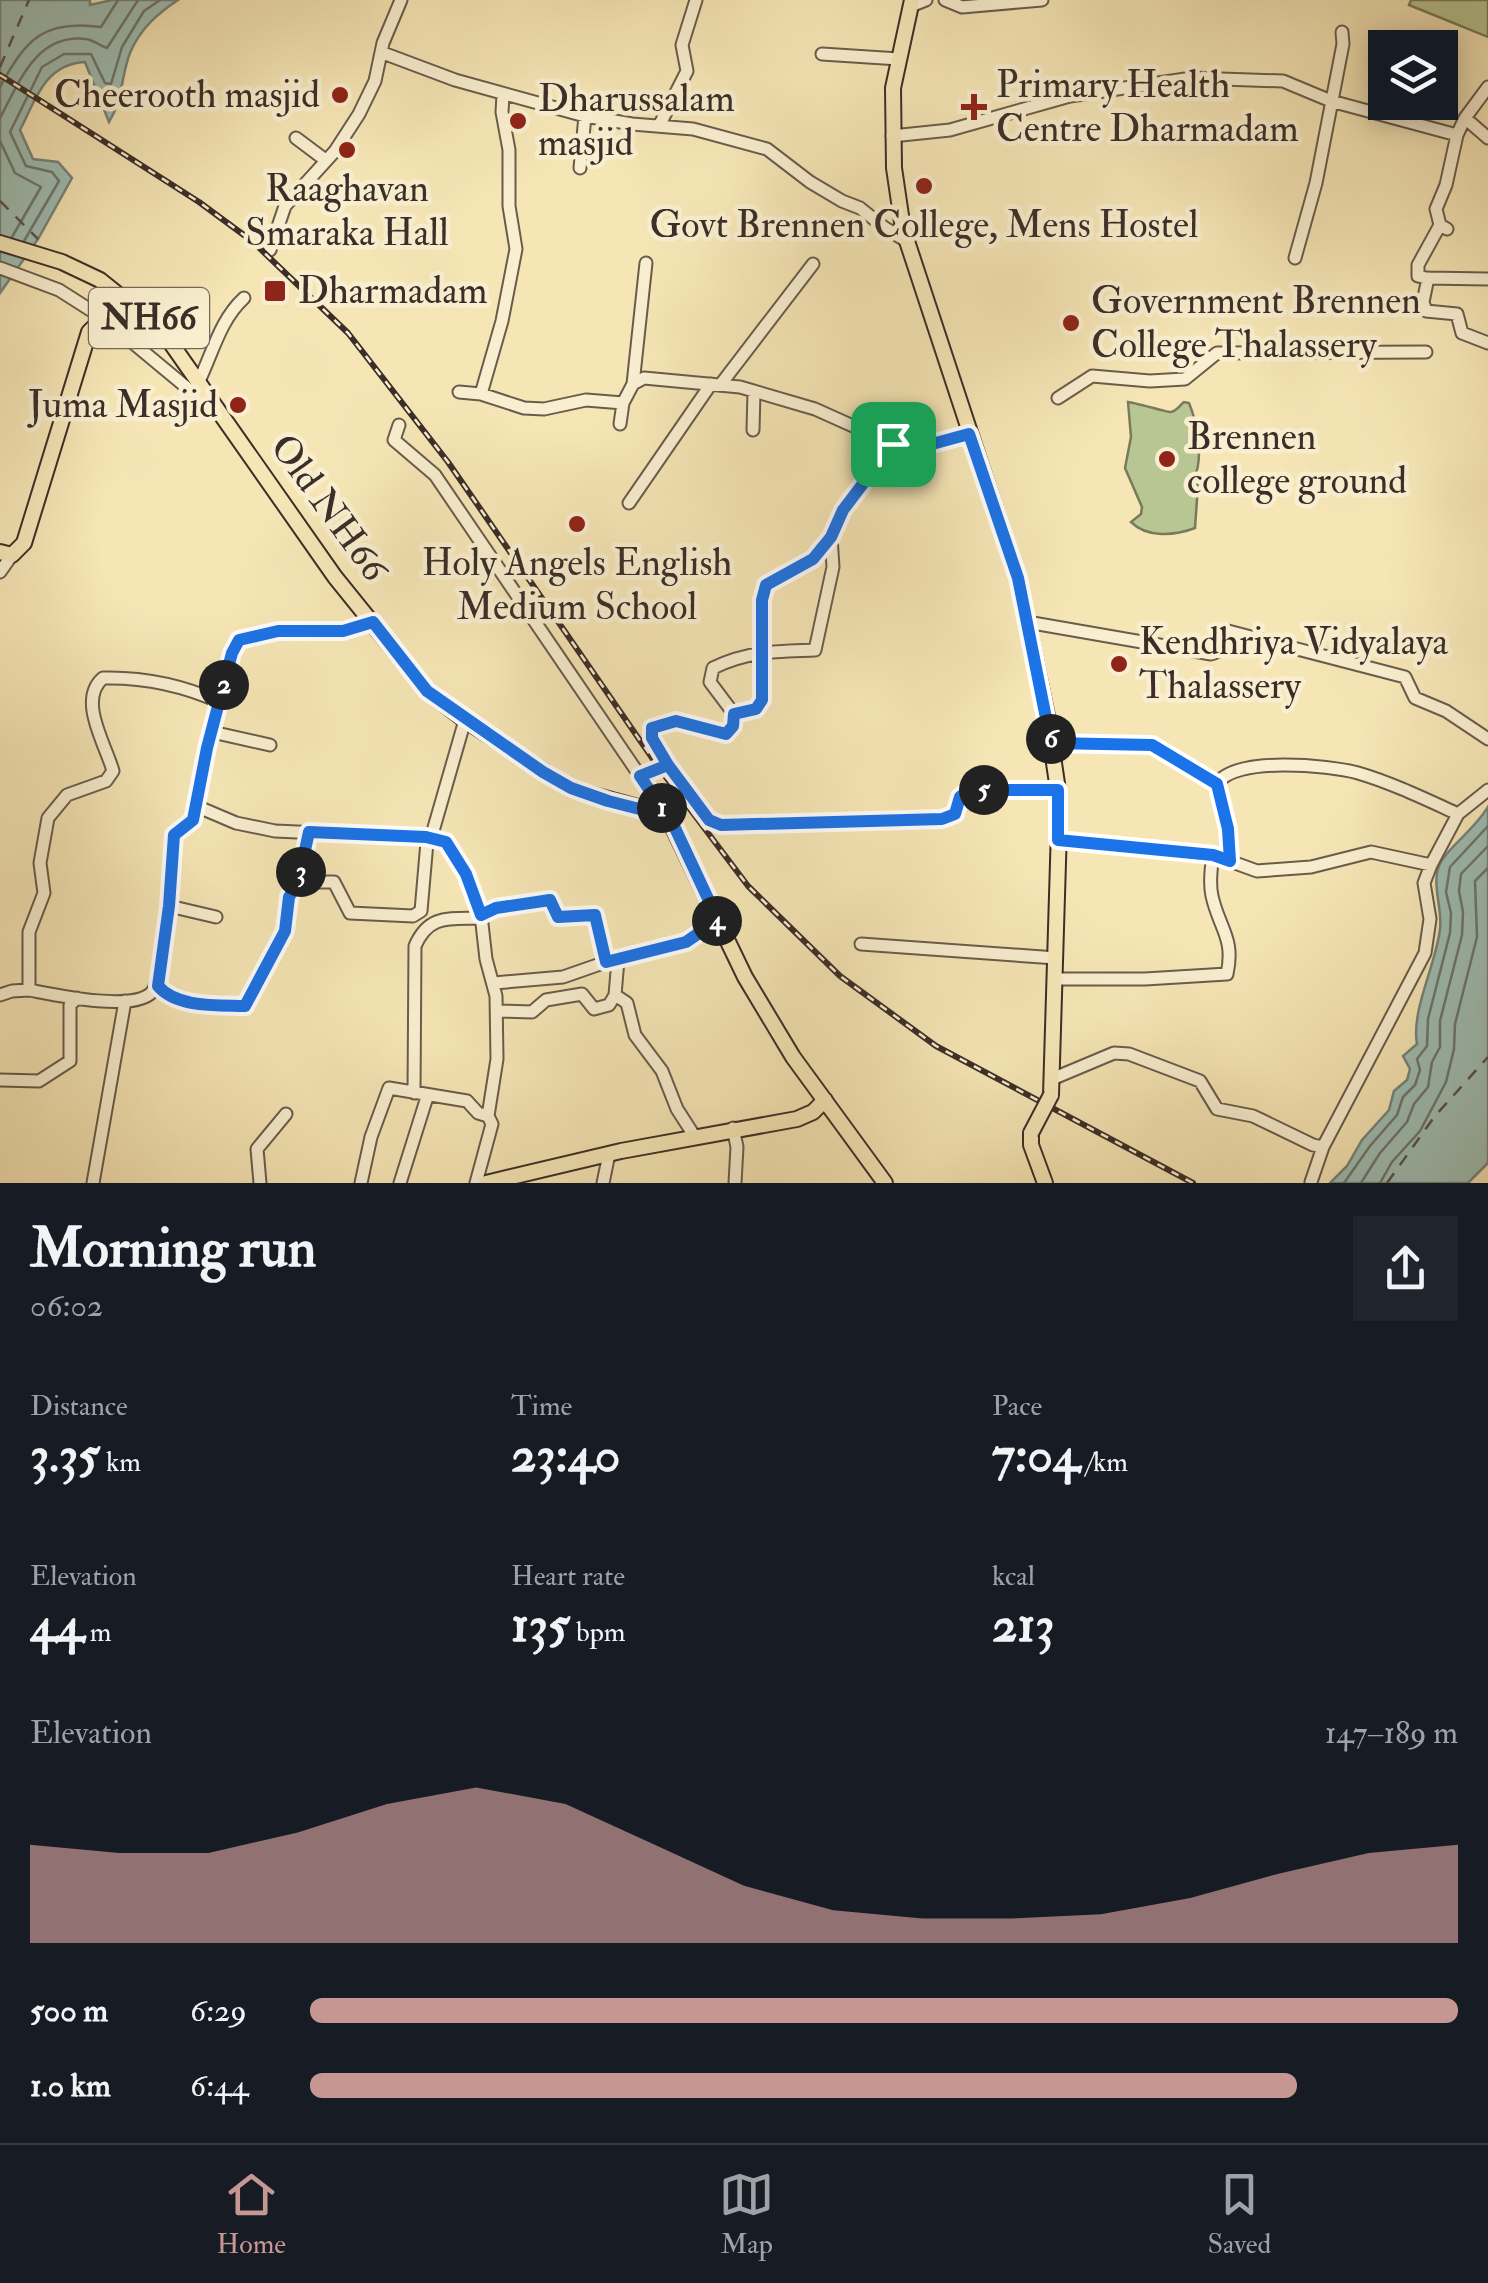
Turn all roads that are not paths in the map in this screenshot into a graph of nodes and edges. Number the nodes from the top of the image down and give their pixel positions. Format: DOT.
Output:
graph roads {
  1 [pos="401,0"];
  2 [pos="696,0"];
  3 [pos="926,0"];
  4 [pos="945,0"];
  5 [pos="1042,0"];
  6 [pos="912,3"];
  7 [pos="1342,32"];
  8 [pos="383,54"];
  9 [pos="822,54"];
  10 [pos="899,59"];
  11 [pos="1488,88"];
  12 [pos="503,95"];
  13 [pos="1332,101"];
  14 [pos="585,116"];
  15 [pos="1465,118"];
  16 [pos="659,126"];
  17 [pos="1457,135"];
  18 [pos="892,136"];
  19 [pos="296,138"];
  20 [pos="1488,138"];
  21 [pos="328,158"];
  22 [pos="580,168"];
  23 [pos="905,240"];
  24 [pos="0,243"];
  25 [pos="270,250"];
  26 [pos="1295,258"];
  27 [pos="646,264"];
  28 [pos="812,264"];
  29 [pos="0,268"];
  30 [pos="1428,278"];
  31 [pos="1488,278"];
  32 [pos="244,298"];
  33 [pos="102,318"];
  34 [pos="1488,342"];
  35 [pos="1426,352"];
  36 [pos="199,381"];
  37 [pos="634,384"];
  38 [pos="716,384"];
  39 [pos="459,392"];
  40 [pos="754,392"];
  41 [pos="481,394"];
  42 [pos="1058,398"];
  43 [pos="623,403"];
  44 [pos="226,420"];
  45 [pos="620,424"];
  46 [pos="399,425"];
  47 [pos="753,430"];
  48 [pos="969,434"];
  49 [pos="893,444"];
  50 [pos="629,503"];
  51 [pos="831,537"];
  52 [pos="6,554"];
  53 [pos="0,572"];
  54 [pos="373,622"];
  55 [pos="1028,622"];
  56 [pos="761,651"];
  57 [pos="220,702"];
  58 [pos="734,714"];
  59 [pos="464,720"];
  60 [pos="212,732"];
  61 [pos="1488,739"];
  62 [pos="1051,743"];
  63 [pos="270,745"];
  64 [pos="668,765"];
  65 [pos="640,776"];
  66 [pos="1217,784"];
  67 [pos="1058,790"];
  68 [pos="1488,790"];
  69 [pos="196,806"];
  70 [pos="1458,814"];
  71 [pos="667,816"];
  72 [pos="309,832"];
  73 [pos="431,838"];
  74 [pos="1058,840"];
  75 [pos="1213,855"];
  76 [pos="1230,861"];
  77 [pos="1431,864"];
  78 [pos="298,882"];
  79 [pos="169,906"];
  80 [pos="216,916"];
  81 [pos="480,916"];
  82 [pos="718,920"];
  83 [pos="861,944"];
  84 [pos="1056,958"];
  85 [pos="612,961"];
  86 [pos="558,977"];
  87 [pos="1056,979"];
  88 [pos="494,984"];
  89 [pos="158,986"];
  90 [pos="28,990"];
  91 [pos="615,995"];
  92 [pos="0,996"];
  93 [pos="77,998"];
  94 [pos="557,999"];
  95 [pos="125,1001"];
  96 [pos="498,1011"];
  97 [pos="0,1080"];
  98 [pos="1052,1087"];
  99 [pos="421,1095"];
  100 [pos="825,1100"];
  101 [pos="286,1114"];
  102 [pos="488,1116"];
  103 [pos="733,1128"];
  104 [pos="694,1137"];
  105 [pos="1323,1147"];
  106 [pos="610,1154"];
  107 [pos="1311,1182"];
  108 [pos="93,1183"];
  109 [pos="260,1183"];
  110 [pos="360,1183"];
  111 [pos="400,1183"];
  112 [pos="476,1183"];
  113 [pos="486,1183"];
  114 [pos="603,1183"];
  115 [pos="735,1183"];
  116 [pos="885,1183"];
  117 [pos="1045,1183"];
  1 -- 8 [label="street"];
  2 -- 16 [label="street"];
  3 -- 6 [label="street"];
  4 -- 5 [label="street"];
  6 -- 10 [label="main road"];
  7 -- 13 [label="street"];
  8 -- 12 [label="street"];
  8 -- 21 [label="street"];
  9 -- 10 [label="street"];
  10 -- 18 [label="main road"];
  11 -- 15 [label="street"];
  12 -- 14 [label="street"];
  12 -- 41 [label="street"];
  13 -- 17 [label="street"];
  13 -- 18 [label="street"];
  13 -- 26 [label="street"];
  14 -- 16 [label="street"];
  14 -- 22 [label="street"];
  15 -- 17 [label="street"];
  15 -- 20 [label="street"];
  16 -- 23 [label="street"];
  17 -- 30 [label="street"];
  18 -- 23 [label="main road"];
  19 -- 21 [label="street"];
  21 -- 25 [label="street"];
  23 -- 48 [label="main road"];
  24 -- 36 [label="main road, Old NH66 / NH66"];
  27 -- 37 [label="street"];
  28 -- 38 [label="street"];
  29 -- 33 [label="street"];
  30 -- 31 [label="street"];
  30 -- 34 [label="street"];
  32 -- 36 [label="street"];
  33 -- 44 [label="street"];
  33 -- 52 [label="main road"];
  35 -- 42 [label="street"];
  36 -- 44 [label="main road, Old NH66 / NH66"];
  37 -- 38 [label="street"];
  37 -- 43 [label="street"];
  38 -- 40 [label="street"];
  38 -- 50 [label="street"];
  39 -- 41 [label="street"];
  40 -- 47 [label="street"];
  40 -- 49 [label="street"];
  41 -- 43 [label="street"];
  43 -- 45 [label="street"];
  44 -- 54 [label="main road, Old NH66 / NH66"];
  46 -- 65 [label="street"];
  48 -- 49 [label="street"];
  48 -- 55 [label="main road"];
  49 -- 51 [label="street"];
  51 -- 56 [label="street"];
  51 -- 56 [label="street"];
  52 -- 53 [label="street"];
  54 -- 57 [label="street"];
  54 -- 59 [label="main road, Old NH66 / NH66"];
  55 -- 61 [label="street"];
  55 -- 62 [label="main road"];
  56 -- 58 [label="street"];
  56 -- 58 [label="street"];
  57 -- 60 [label="street"];
  57 -- 90 [label="street"];
  58 -- 64 [label="street"];
  59 -- 71 [label="main road, Old NH66 / NH66"];
  59 -- 73 [label="street"];
  60 -- 63 [label="street"];
  60 -- 69 [label="street"];
  62 -- 66 [label="street"];
  62 -- 67 [label="main road"];
  64 -- 65 [label="street"];
  64 -- 67 [label="street"];
  65 -- 71 [label="street"];
  66 -- 70 [label="street"];
  66 -- 76 [label="street"];
  67 -- 74 [label="main road"];
  68 -- 70 [label="street"];
  69 -- 72 [label="street"];
  69 -- 79 [label="street"];
  70 -- 77 [label="street"];
  71 -- 82 [label="main road"];
  72 -- 73 [label="street"];
  72 -- 78 [label="street"];
  73 -- 78 [label="street"];
  73 -- 81 [label="street"];
  74 -- 75 [label="street"];
  74 -- 84 [label="main road"];
  75 -- 76 [label="street"];
  75 -- 87 [label="street"];
  76 -- 77 [label="street"];
  77 -- 105 [label="street"];
  78 -- 89 [label="street"];
  79 -- 80 [label="street"];
  79 -- 89 [label="street"];
  81 -- 85 [label="street"];
  81 -- 88 [label="street"];
  81 -- 99 [label="street"];
  82 -- 85 [label="street"];
  82 -- 100 [label="main road"];
  83 -- 84 [label="street"];
  84 -- 87 [label="main road"];
  85 -- 86 [label="street"];
  85 -- 91 [label="street"];
  86 -- 88 [label="street"];
  86 -- 94 [label="street"];
  87 -- 98 [label="main road"];
  88 -- 96 [label="street"];
  89 -- 95 [label="street"];
  90 -- 92 [label="street"];
  90 -- 93 [label="street"];
  91 -- 94 [label="street"];
  91 -- 104 [label="street"];
  93 -- 95 [label="street"];
  93 -- 97 [label="street"];
  94 -- 96 [label="street"];
  95 -- 108 [label="street"];
  96 -- 102 [label="street"];
  98 -- 105 [label="street"];
  98 -- 117 [label="main road, bridge"];
  99 -- 102 [label="street"];
  99 -- 110 [label="street"];
  99 -- 111 [label="street"];
  100 -- 103 [label="main road"];
  100 -- 116 [label="main road"];
  101 -- 109 [label="street"];
  102 -- 112 [label="street"];
  103 -- 104 [label="main road"];
  103 -- 115 [label="street"];
  104 -- 106 [label="main road"];
  105 -- 107 [label="street"];
  106 -- 113 [label="main road"];
  106 -- 114 [label="street"];
}
